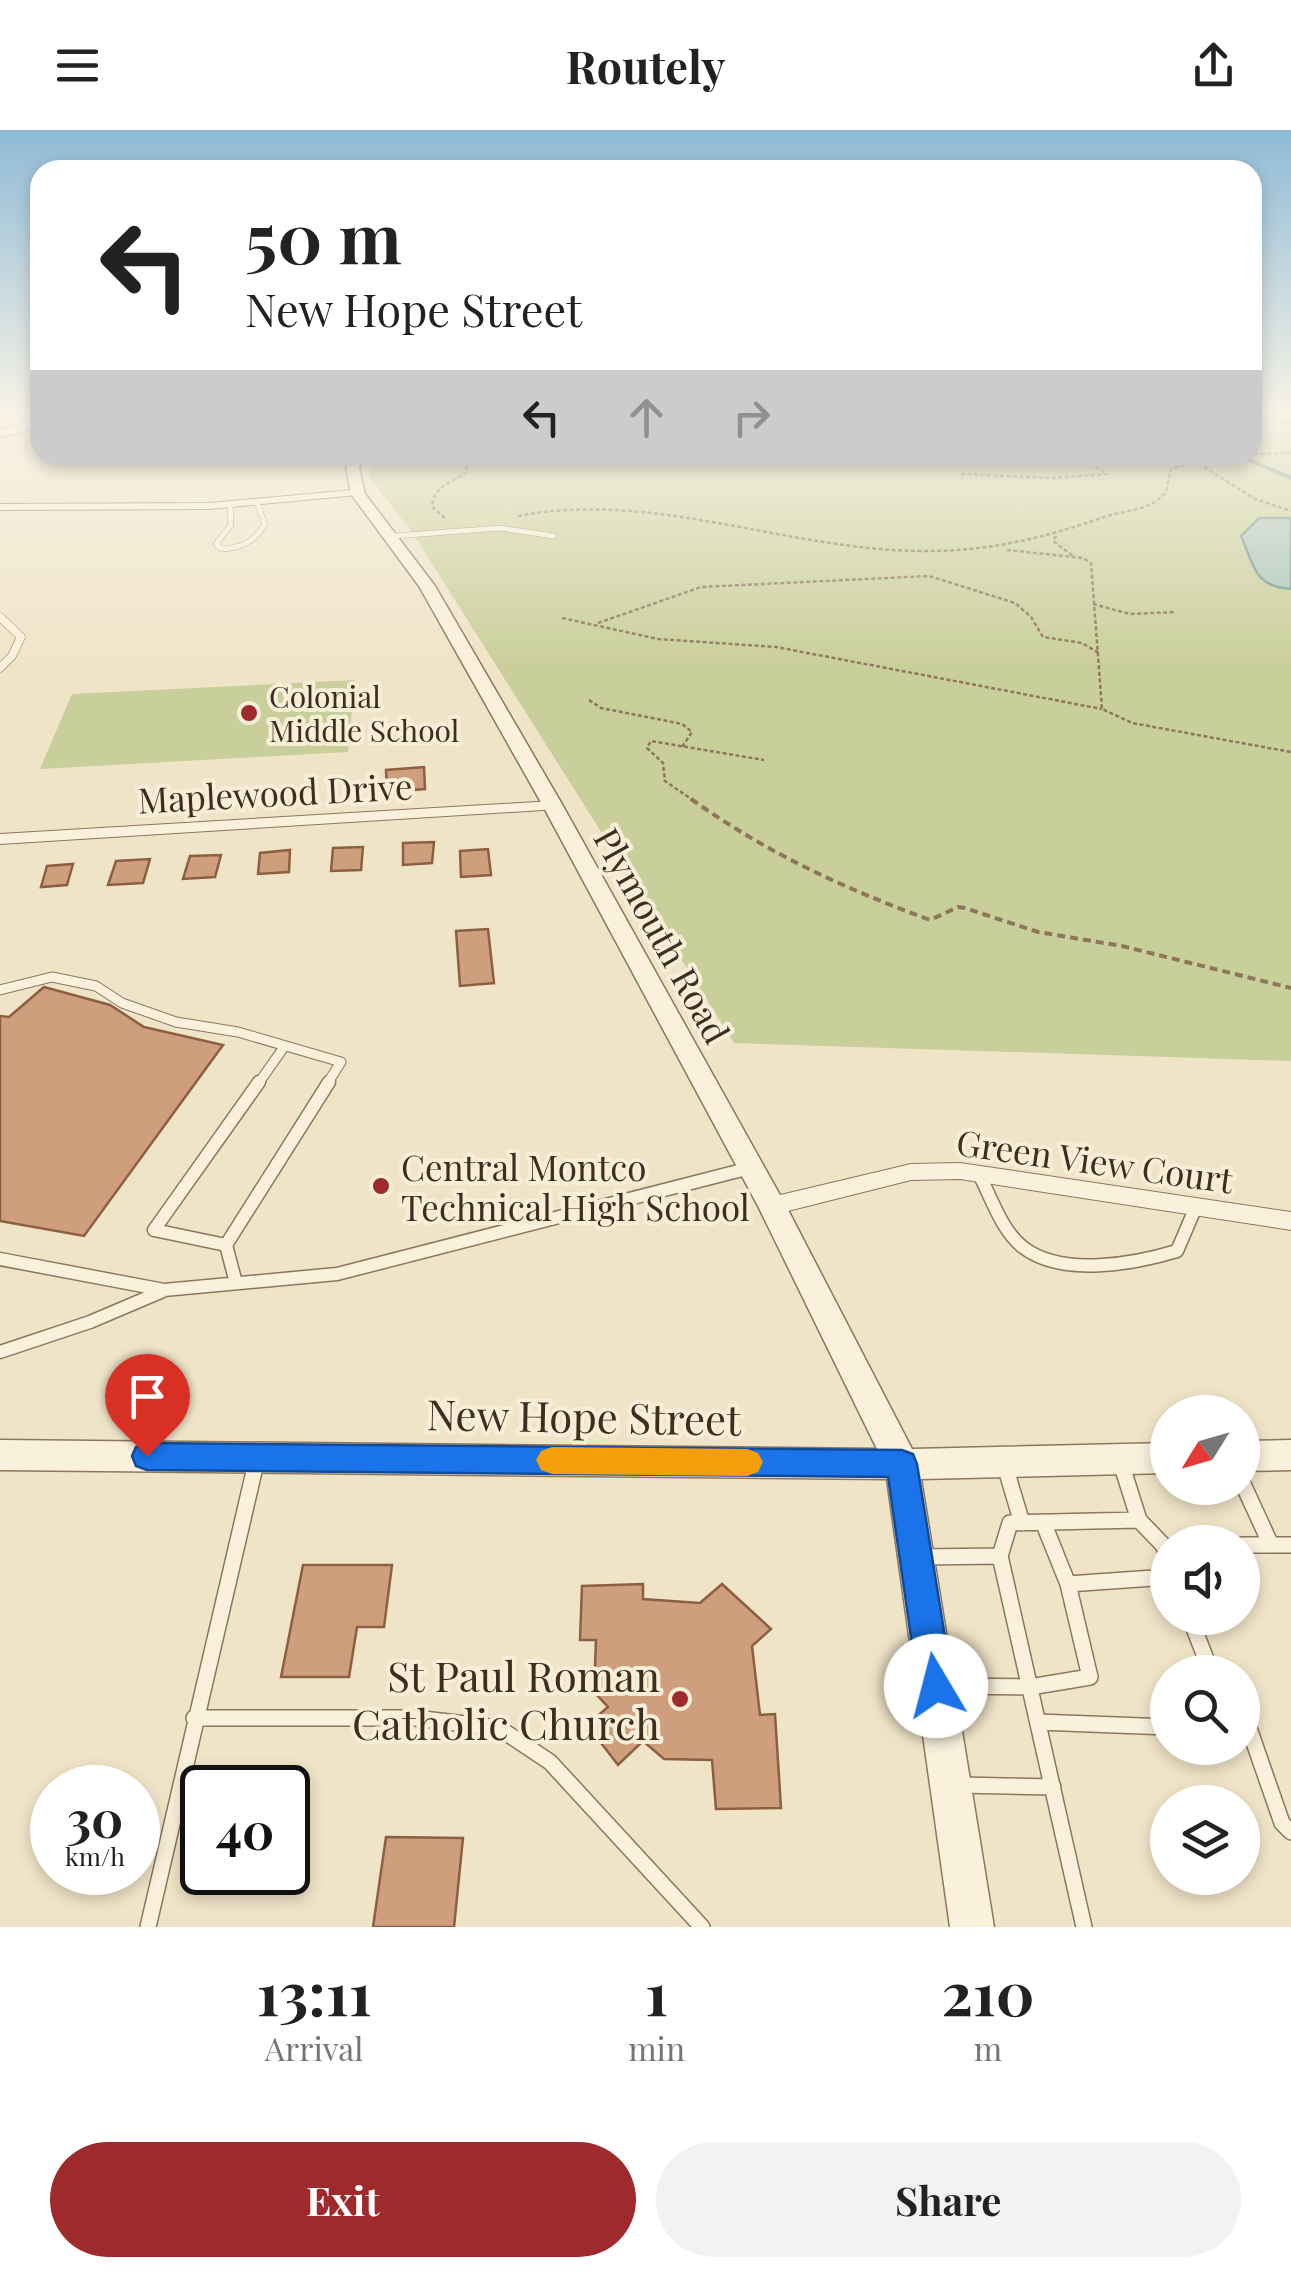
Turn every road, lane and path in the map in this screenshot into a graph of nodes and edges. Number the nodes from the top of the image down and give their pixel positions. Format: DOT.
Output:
graph roads {
  1 [pos="306,498"];
  2 [pos="358,498"];
  3 [pos="432,498"];
  4 [pos="1161,498"];
  5 [pos="1255,498"];
  6 [pos="257,503"];
  7 [pos="230,505"];
  8 [pos="0,507"];
  9 [pos="1291,511"];
  10 [pos="512,517"];
  11 [pos="448,519"];
  12 [pos="394,536"];
  13 [pos="554,536"];
  14 [pos="1056,536"];
  15 [pos="1002,550"];
  16 [pos="1076,557"];
  17 [pos="1093,604"];
  18 [pos="1176,612"];
  19 [pos="0,617"];
  20 [pos="562,618"];
  21 [pos="598,623"];
  22 [pos="1100,653"];
  23 [pos="0,668"];
  24 [pos="589,700"];
  25 [pos="1102,709"];
  26 [pos="682,747"];
  27 [pos="1291,752"];
  28 [pos="764,760"];
  29 [pos="553,806"];
  30 [pos="0,839"];
  31 [pos="1291,988"];
  32 [pos="0,990"];
  33 [pos="284,1047"];
  34 [pos="751,1168"];
  35 [pos="979,1174"];
  36 [pos="772,1206"];
  37 [pos="1195,1208"];
  38 [pos="1291,1222"];
  39 [pos="226,1245"];
  40 [pos="0,1259"];
  41 [pos="236,1284"];
  42 [pos="164,1290"];
  43 [pos="0,1352"];
  44 [pos="0,1455"];
  45 [pos="1291,1455"];
  46 [pos="1260,1456"];
  47 [pos="258,1457"];
  48 [pos="1150,1458"];
  49 [pos="1120,1459"];
  50 [pos="1004,1462"];
  51 [pos="902,1464"];
  52 [pos="1252,1505"];
  53 [pos="1138,1520"];
  54 [pos="1043,1522"];
  55 [pos="1022,1523"];
  56 [pos="1150,1532"];
  57 [pos="1260,1545"];
  58 [pos="1270,1545"];
  59 [pos="1291,1546"];
  60 [pos="1000,1556"];
  61 [pos="916,1557"];
  62 [pos="1150,1578"];
  63 [pos="1068,1584"];
  64 [pos="936,1686"];
  65 [pos="1030,1687"];
  66 [pos="194,1718"];
  67 [pos="1038,1722"];
  68 [pos="1150,1726"];
  69 [pos="1260,1765"];
  70 [pos="950,1785"];
  71 [pos="1053,1787"];
  72 [pos="1291,1832"];
  73 [pos="148,1927"];
  74 [pos="702,1927"];
  75 [pos="972,1927"];
  76 [pos="1084,1927"];
  1 -- 6 [label="street"];
  2 -- 12 [label="street, Plymouth Road"];
  3 -- 11 [label="path"];
  4 -- 14 [label="path"];
  5 -- 9 [label="path"];
  6 -- 7 [label="street"];
  6 -- 7 [label="lane"];
  7 -- 8 [label="street"];
  10 -- 15 [label="path"];
  12 -- 13 [label="lane"];
  12 -- 29 [label="street, Plymouth Road"];
  14 -- 15 [label="path"];
  14 -- 16 [label="path"];
  15 -- 16 [label="path"];
  16 -- 17 [label="path"];
  17 -- 18 [label="path"];
  17 -- 22 [label="path"];
  19 -- 23 [label="lane"];
  20 -- 21 [label="path"];
  21 -- 22 [label="path"];
  21 -- 25 [label="path"];
  22 -- 25 [label="path"];
  24 -- 26 [label="path"];
  25 -- 27 [label="path"];
  26 -- 28 [label="path"];
  26 -- 31 [label="path"];
  29 -- 30 [label="street, Maplewood Drive"];
  29 -- 34 [label="street, Plymouth Road"];
  32 -- 33 [label="lane"];
  33 -- 39 [label="lane"];
  33 -- 39 [label="lane"];
  34 -- 36 [label="street, Plymouth Road"];
  34 -- 41 [label="lane"];
  35 -- 36 [label="street, Green View Court"];
  35 -- 37 [label="street, Green View Court"];
  35 -- 37 [label="lane"];
  36 -- 51 [label="street, Plymouth Road"];
  37 -- 38 [label="street, Green View Court"];
  39 -- 41 [label="lane"];
  40 -- 42 [label="lane"];
  41 -- 42 [label="lane"];
  42 -- 43 [label="lane"];
  44 -- 47 [label="street, New Hope Street"];
  45 -- 46 [label="street"];
  47 -- 51 [label="street, New Hope Street"];
  47 -- 66 [label="lane"];
  48 -- 49 [label="street, New Hope Street"];
  49 -- 50 [label="street, New Hope Street"];
  49 -- 53 [label="lane"];
  50 -- 51 [label="street, New Hope Street"];
  50 -- 55 [label="lane"];
  51 -- 61 [label="street, Plymouth Road"];
  52 -- 58 [label="lane"];
  53 -- 54 [label="lane"];
  53 -- 56 [label="lane"];
  54 -- 55 [label="lane"];
  54 -- 63 [label="lane"];
  55 -- 60 [label="lane"];
  57 -- 58 [label="lane"];
  58 -- 59 [label="lane"];
  60 -- 61 [label="lane"];
  60 -- 65 [label="lane"];
  61 -- 64 [label="street, Plymouth Road"];
  62 -- 63 [label="lane"];
  63 -- 65 [label="lane"];
  64 -- 65 [label="lane"];
  64 -- 70 [label="street, Plymouth Road"];
  65 -- 67 [label="lane"];
  66 -- 73 [label="lane"];
  66 -- 74 [label="lane"];
  67 -- 68 [label="lane"];
  67 -- 71 [label="lane"];
  69 -- 72 [label="lane"];
  70 -- 71 [label="lane"];
  70 -- 75 [label="street, Plymouth Road"];
  71 -- 76 [label="lane"];
}
